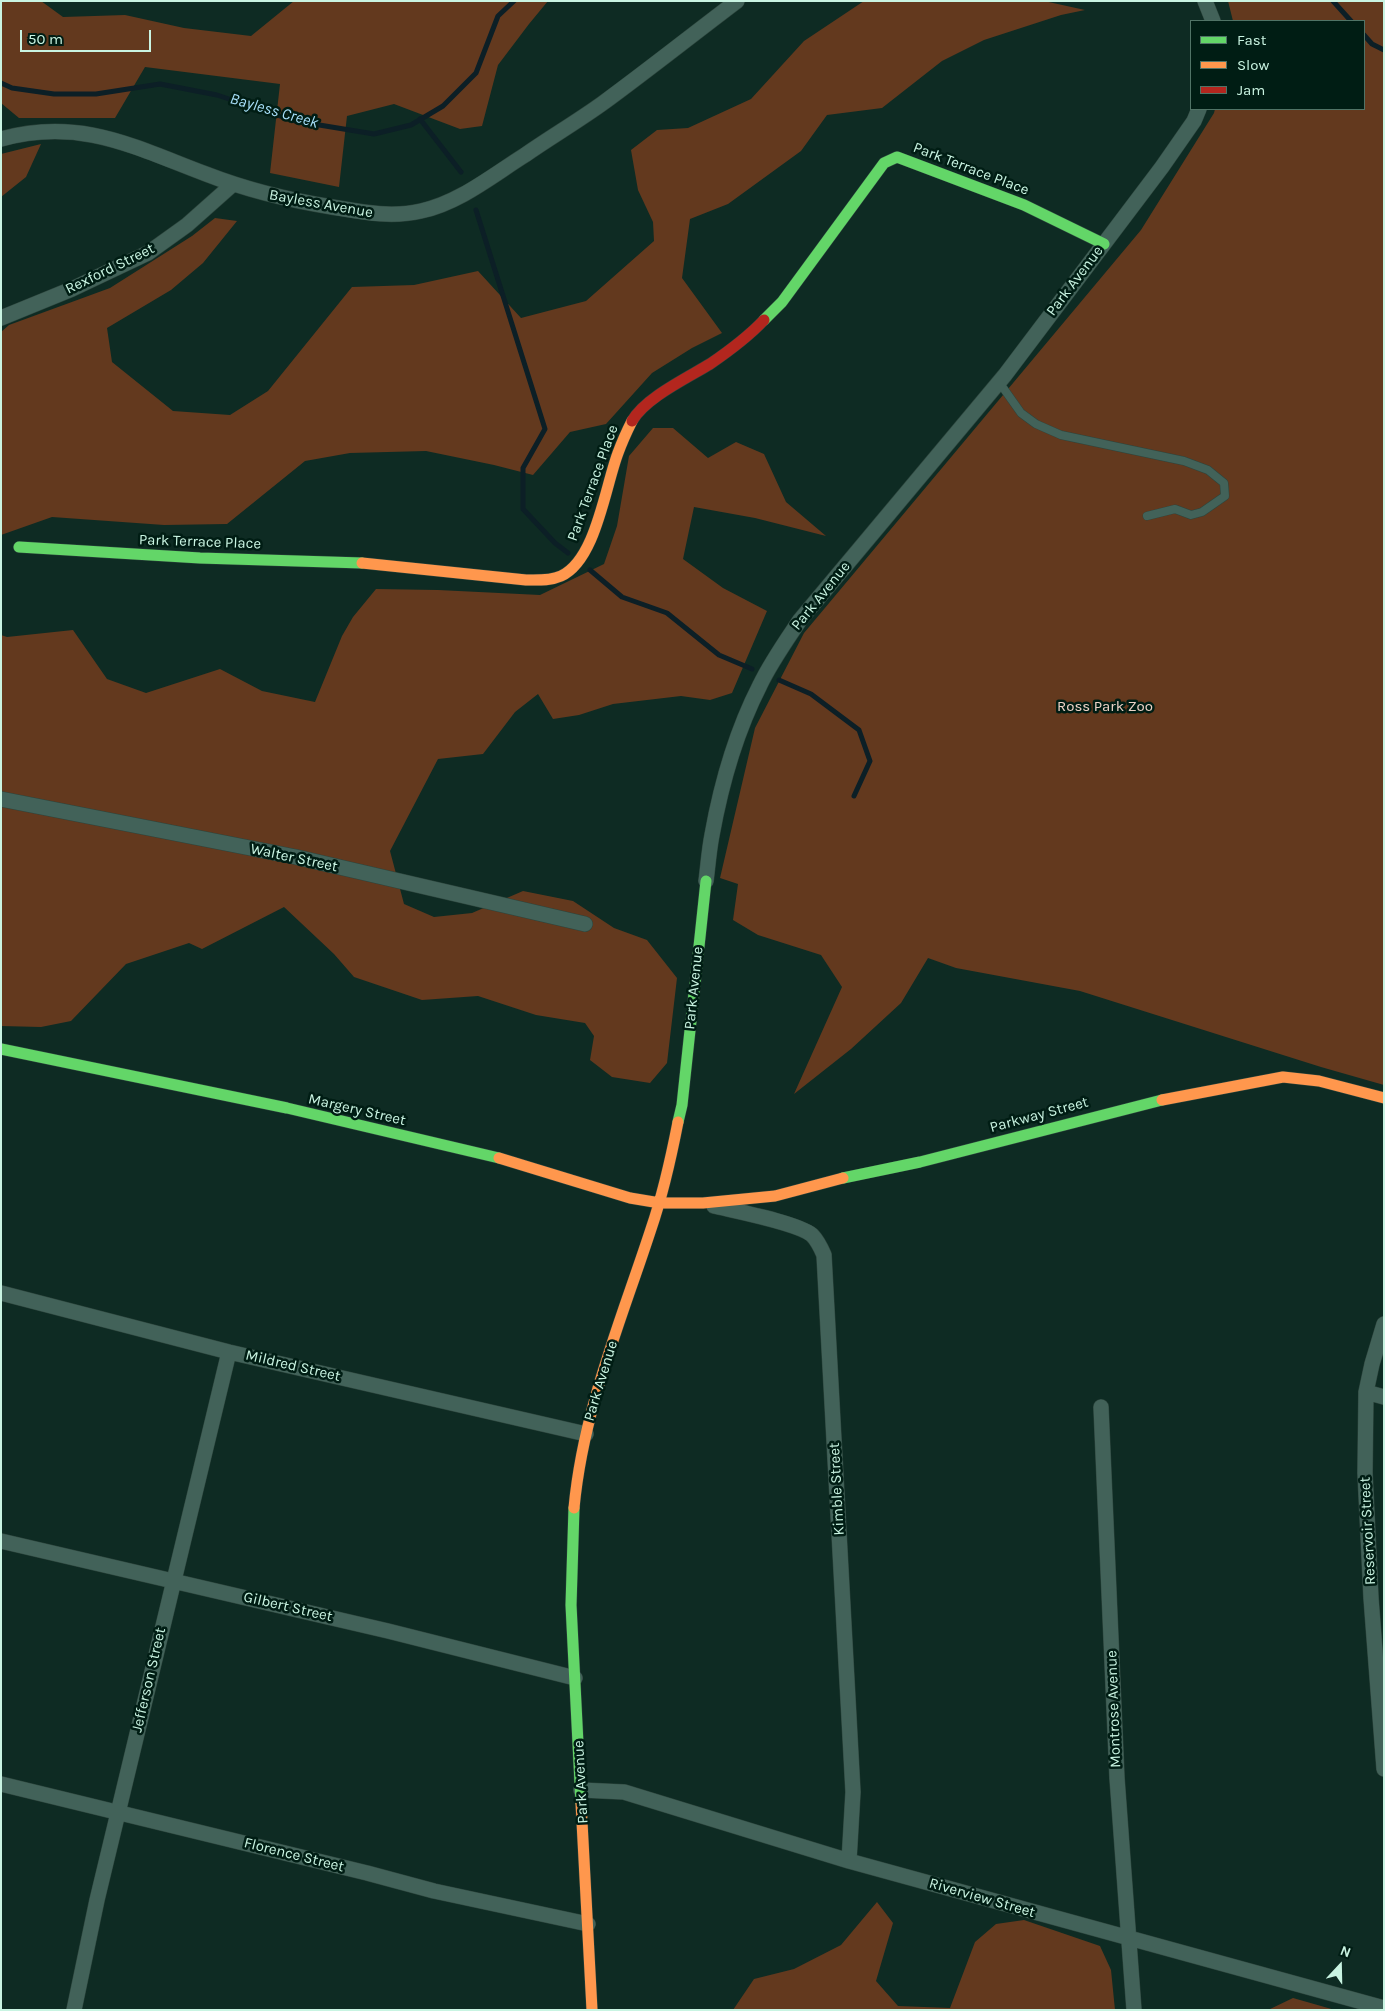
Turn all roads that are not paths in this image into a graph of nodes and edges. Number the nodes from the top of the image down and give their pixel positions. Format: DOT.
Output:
graph roads {
  1 [pos="737,1"];
  2 [pos="1205,1"];
  3 [pos="1213,20"];
  4 [pos="1200,110"];
  5 [pos="1,139"];
  6 [pos="232,184"];
  7 [pos="1104,244"];
  8 [pos="1,318"];
  9 [pos="998,382"];
  10 [pos="1146,516"];
  11 [pos="19,547"];
  12 [pos="1,799"];
  13 [pos="706,881"];
  14 [pos="585,924"];
  15 [pos="1,1050"];
  16 [pos="1384,1098"];
  17 [pos="660,1203"];
  18 [pos="703,1203"];
  19 [pos="1,1293"];
  20 [pos="1384,1324"];
  21 [pos="229,1352"];
  22 [pos="1366,1392"];
  23 [pos="1384,1397"];
  24 [pos="1101,1408"];
  25 [pos="586,1434"];
  26 [pos="1,1541"];
  27 [pos="173,1580"];
  28 [pos="575,1678"];
  29 [pos="1381,1706"];
  30 [pos="1384,1769"];
  31 [pos="1,1784"];
  32 [pos="581,1790"];
  33 [pos="118,1812"];
  34 [pos="849,1861"];
  35 [pos="588,1924"];
  36 [pos="1128,1939"];
  37 [pos="1384,2008"];
  38 [pos="74,2010"];
  39 [pos="592,2010"];
  40 [pos="1134,2010"];
  1 -- 6 [label="street, Bayless Avenue"];
  2 -- 3 [label="street"];
  4 -- 7 [label="street, Park Avenue"];
  5 -- 6 [label="street, Bayless Avenue"];
  6 -- 8 [label="street, Rexford Street"];
  7 -- 9 [label="street, Park Avenue"];
  7 -- 11 [label="street, Park Terrace Place"];
  9 -- 10 [label="lane"];
  9 -- 13 [label="street, Park Avenue"];
  12 -- 14 [label="street, Walter Street"];
  13 -- 17 [label="street, Park Avenue"];
  15 -- 17 [label="street, Margery Street"];
  16 -- 18 [label="street, Parkway Street"];
  17 -- 18 [label="street, Margery Street"];
  17 -- 25 [label="street, Park Avenue"];
  18 -- 34 [label="street, Kimble Street"];
  19 -- 21 [label="street, Mildred Street"];
  20 -- 22 [label="street, Reservoir Street"];
  21 -- 25 [label="street, Mildred Street"];
  21 -- 27 [label="street, Jefferson Street"];
  22 -- 23 [label="street"];
  22 -- 29 [label="street, Reservoir Street"];
  24 -- 36 [label="street, Montrose Avenue"];
  25 -- 28 [label="street, Park Avenue"];
  26 -- 27 [label="street, Gilbert Street"];
  27 -- 28 [label="street, Gilbert Street"];
  27 -- 33 [label="street, Jefferson Street"];
  28 -- 32 [label="street, Park Avenue"];
  29 -- 30 [label="street, Reservoir Street"];
  31 -- 33 [label="street, Florence Street"];
  32 -- 34 [label="street, Riverview Street"];
  32 -- 35 [label="street, Park Avenue"];
  33 -- 35 [label="street, Florence Street"];
  33 -- 38 [label="street, Jefferson Street"];
  34 -- 36 [label="street, Riverview Street"];
  35 -- 39 [label="street, Park Avenue"];
  36 -- 37 [label="street, Riverview Street"];
  36 -- 40 [label="street, Montrose Avenue"];
}
